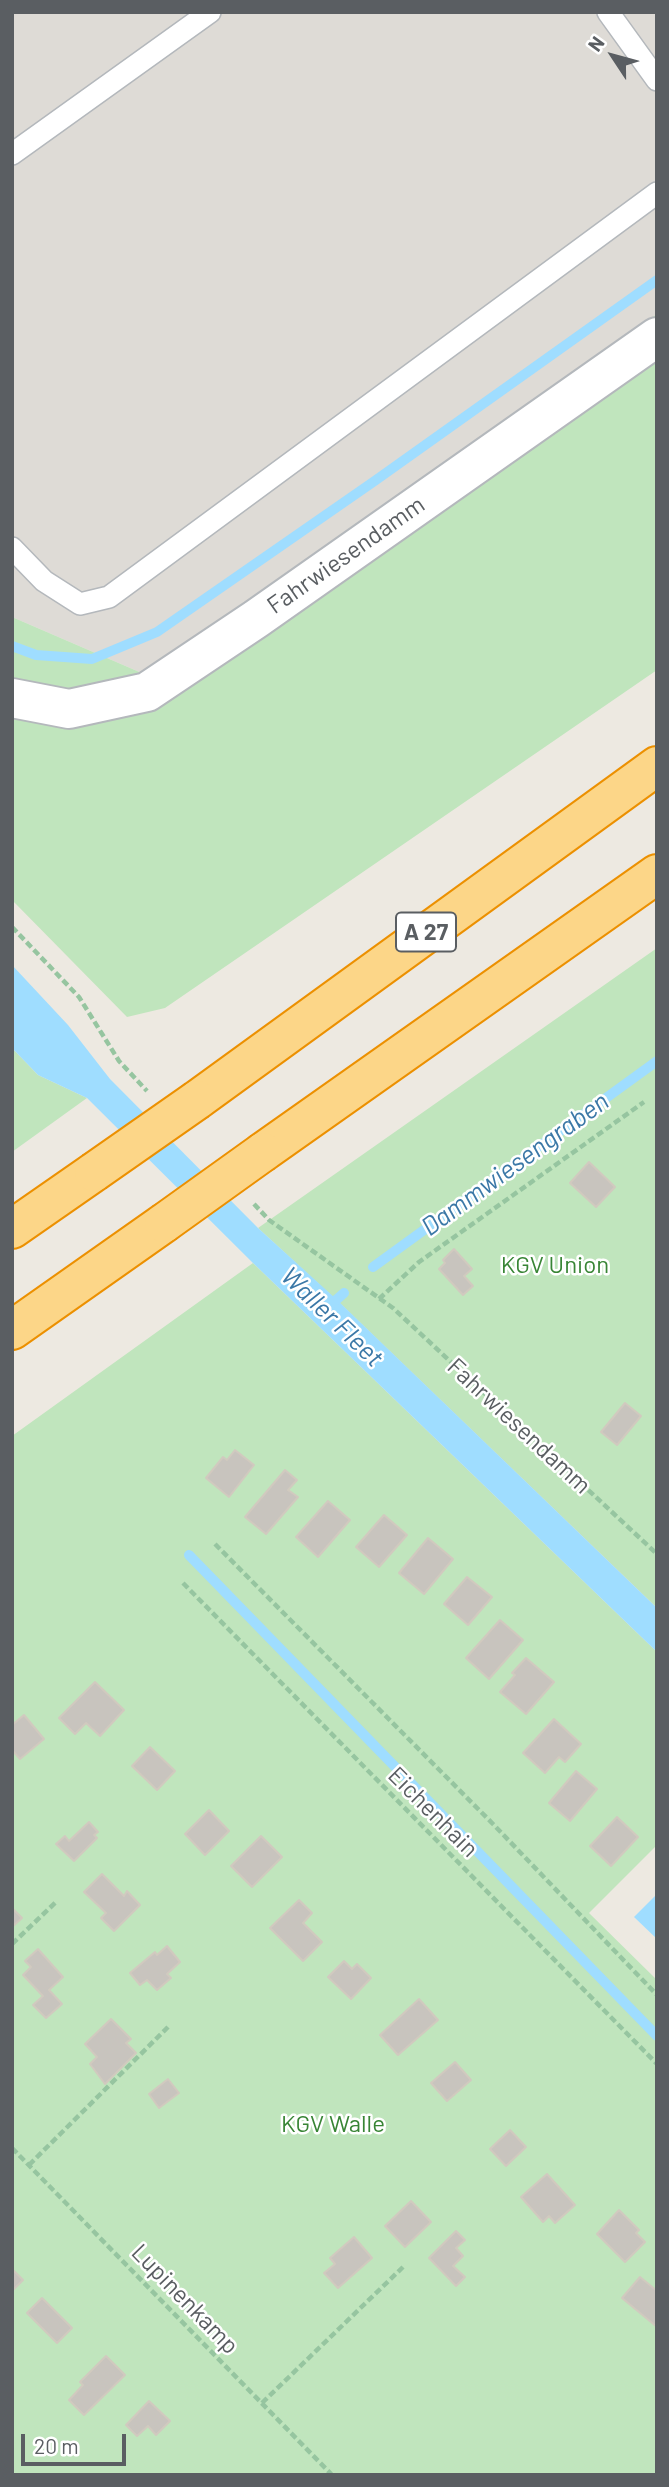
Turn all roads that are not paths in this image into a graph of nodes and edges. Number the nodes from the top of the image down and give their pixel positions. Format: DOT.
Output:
graph roads {
  1 [pos="210,12"];
  2 [pos="608,12"];
  3 [pos="657,80"];
  4 [pos="12,154"];
  5 [pos="657,194"];
  6 [pos="657,337"];
  7 [pos="12,548"];
  8 [pos="12,698"];
  9 [pos="657,766"];
  10 [pos="657,874"];
  11 [pos="12,1229"];
  12 [pos="12,1330"];
  1 -- 4 [label="lane"];
  2 -- 3 [label="lane"];
  5 -- 7 [label="lane"];
  6 -- 8 [label="street, Fahrwiesendamm"];
  9 -- 11 [label="highway, A 27, bridge"];
  10 -- 12 [label="highway, bridge"];
}
